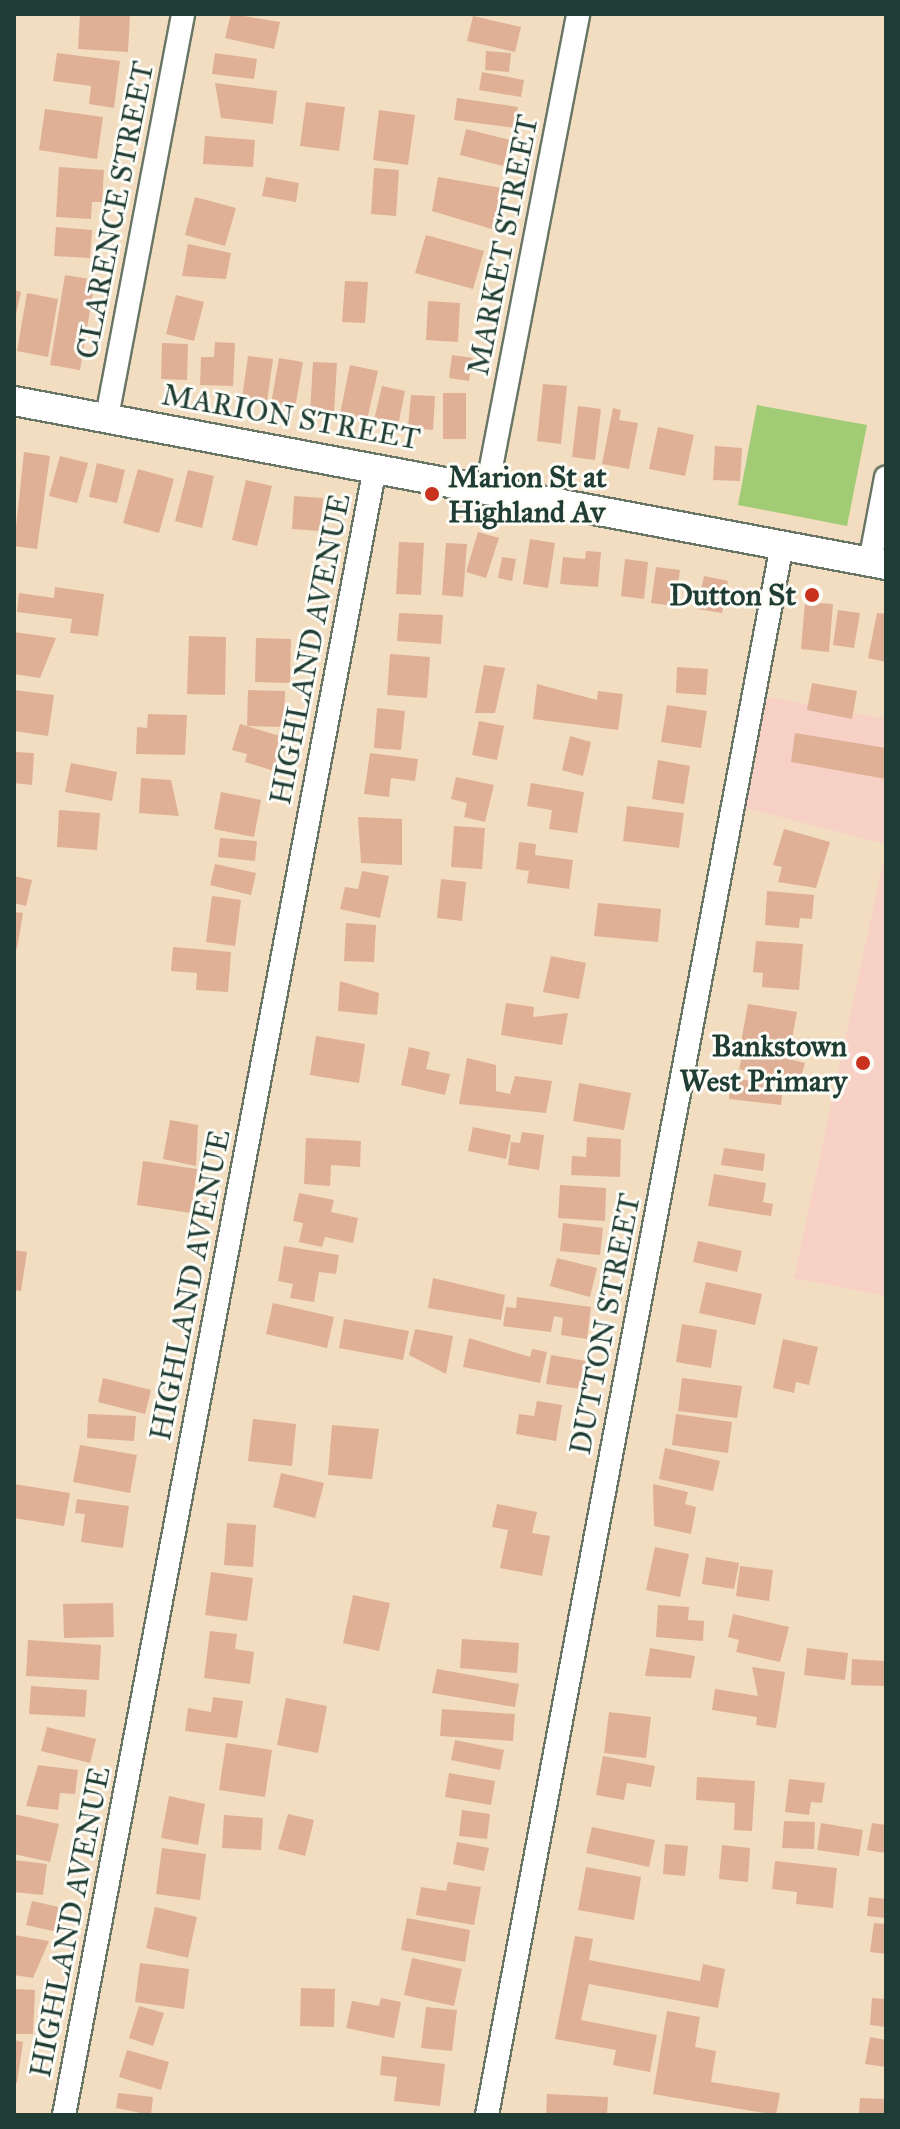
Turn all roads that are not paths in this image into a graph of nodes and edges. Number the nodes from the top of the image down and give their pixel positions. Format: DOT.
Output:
graph roads {
  1 [pos="183,14"];
  2 [pos="578,14"];
  3 [pos="14,401"];
  4 [pos="107,417"];
  5 [pos="375,467"];
  6 [pos="886,477"];
  7 [pos="487,488"];
  8 [pos="782,544"];
  9 [pos="878,563"];
  10 [pos="64,2115"];
  11 [pos="487,2115"];
  1 -- 4 [label="street, CLARENCE STREET"];
  2 -- 7 [label="street, MARKET STREET"];
  3 -- 4 [label="main road, MARION STREET"];
  4 -- 5 [label="main road, MARION STREET"];
  5 -- 7 [label="main road, MARION STREET"];
  5 -- 10 [label="street, HIGHLAND AVENUE"];
  6 -- 9 [label="street"];
  7 -- 8 [label="main road, MARION STREET"];
  8 -- 9 [label="main road, MARION STREET"];
  8 -- 11 [label="street, DUTTON STREET"];
}
